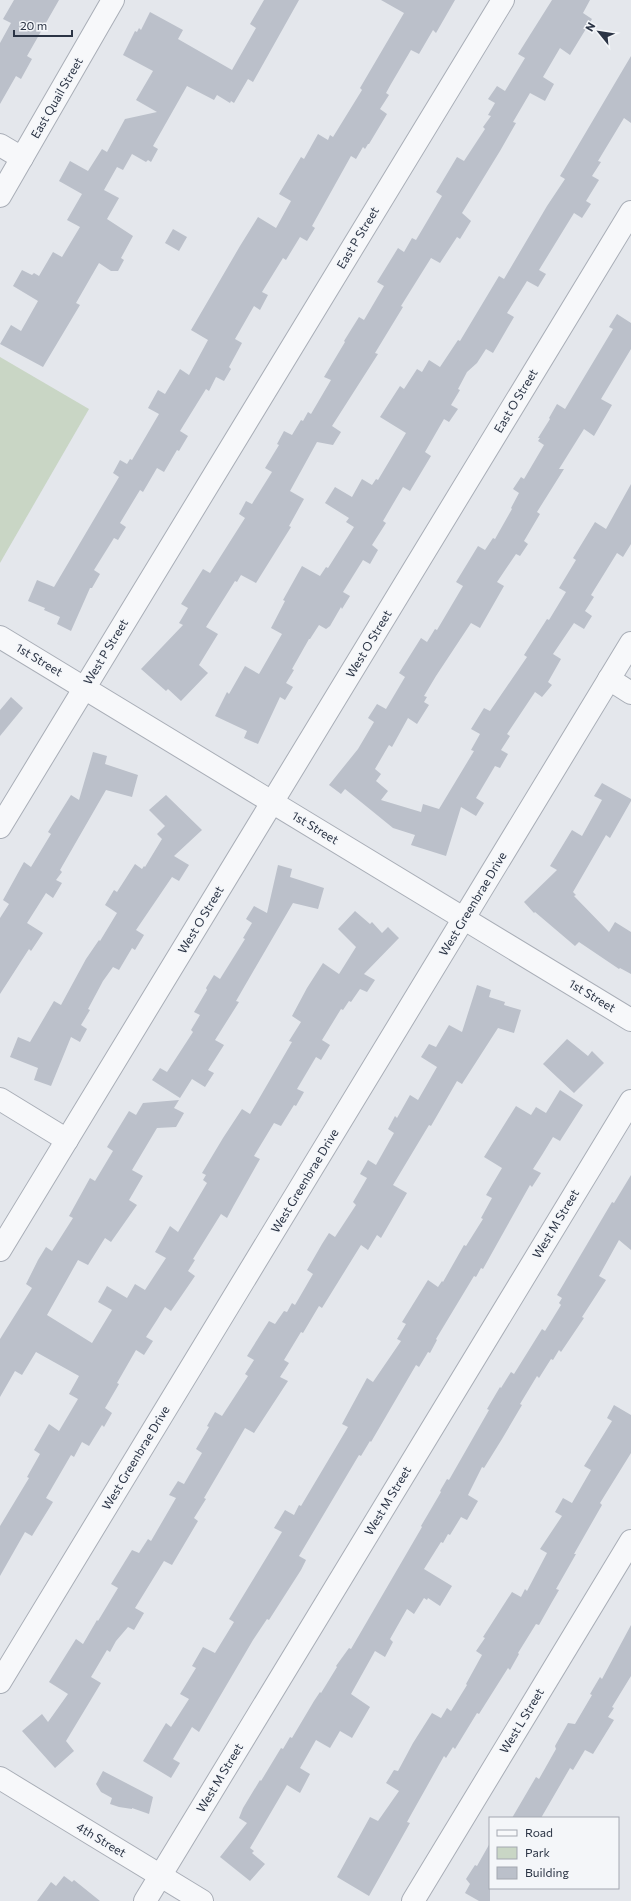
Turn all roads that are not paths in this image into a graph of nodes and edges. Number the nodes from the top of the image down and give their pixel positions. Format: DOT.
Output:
graph roads {
  1 [pos="113,0"];
  2 [pos="503,0"];
  3 [pos="0,145"];
  4 [pos="22,158"];
  5 [pos="0,196"];
  6 [pos="631,212"];
  7 [pos="213,477"];
  8 [pos="401,590"];
  9 [pos="0,637"];
  10 [pos="631,643"];
  11 [pos="609,679"];
  12 [pos="85,688"];
  13 [pos="631,692"];
  14 [pos="272,802"];
  15 [pos="0,827"];
  16 [pos="464,918"];
  17 [pos="631,1020"];
  18 [pos="0,1099"];
  19 [pos="631,1101"];
  20 [pos="67,1140"];
  21 [pos="0,1250"];
  22 [pos="631,1542"];
  23 [pos="0,1682"];
  24 [pos="0,1778"];
  25 [pos="160,1876"];
  26 [pos="145,1901"];
  27 [pos="202,1901"];
  28 [pos="413,1901"];
  1 -- 4 [label="street, East Quail Street"];
  2 -- 7 [label="street, East P Street"];
  3 -- 4 [label="street"];
  4 -- 5 [label="street, East Quail Street"];
  6 -- 8 [label="street, East O Street"];
  7 -- 12 [label="street, West P Street"];
  8 -- 14 [label="street, West O Street"];
  9 -- 12 [label="street, 1st Street"];
  10 -- 11 [label="street, West Greenbrae Drive"];
  11 -- 13 [label="street"];
  11 -- 16 [label="street, West Greenbrae Drive"];
  12 -- 14 [label="street, 1st Street"];
  12 -- 15 [label="street, West P Street"];
  14 -- 16 [label="street, 1st Street"];
  14 -- 20 [label="street, West O Street"];
  16 -- 17 [label="street, 1st Street"];
  16 -- 23 [label="street, West Greenbrae Drive"];
  18 -- 20 [label="street"];
  19 -- 25 [label="street, West M Street"];
  20 -- 21 [label="street, West O Street"];
  22 -- 28 [label="street, West L Street"];
  24 -- 25 [label="street, 4th Street"];
  25 -- 26 [label="street, West M Street"];
  25 -- 27 [label="street, 4th Street"];
}
